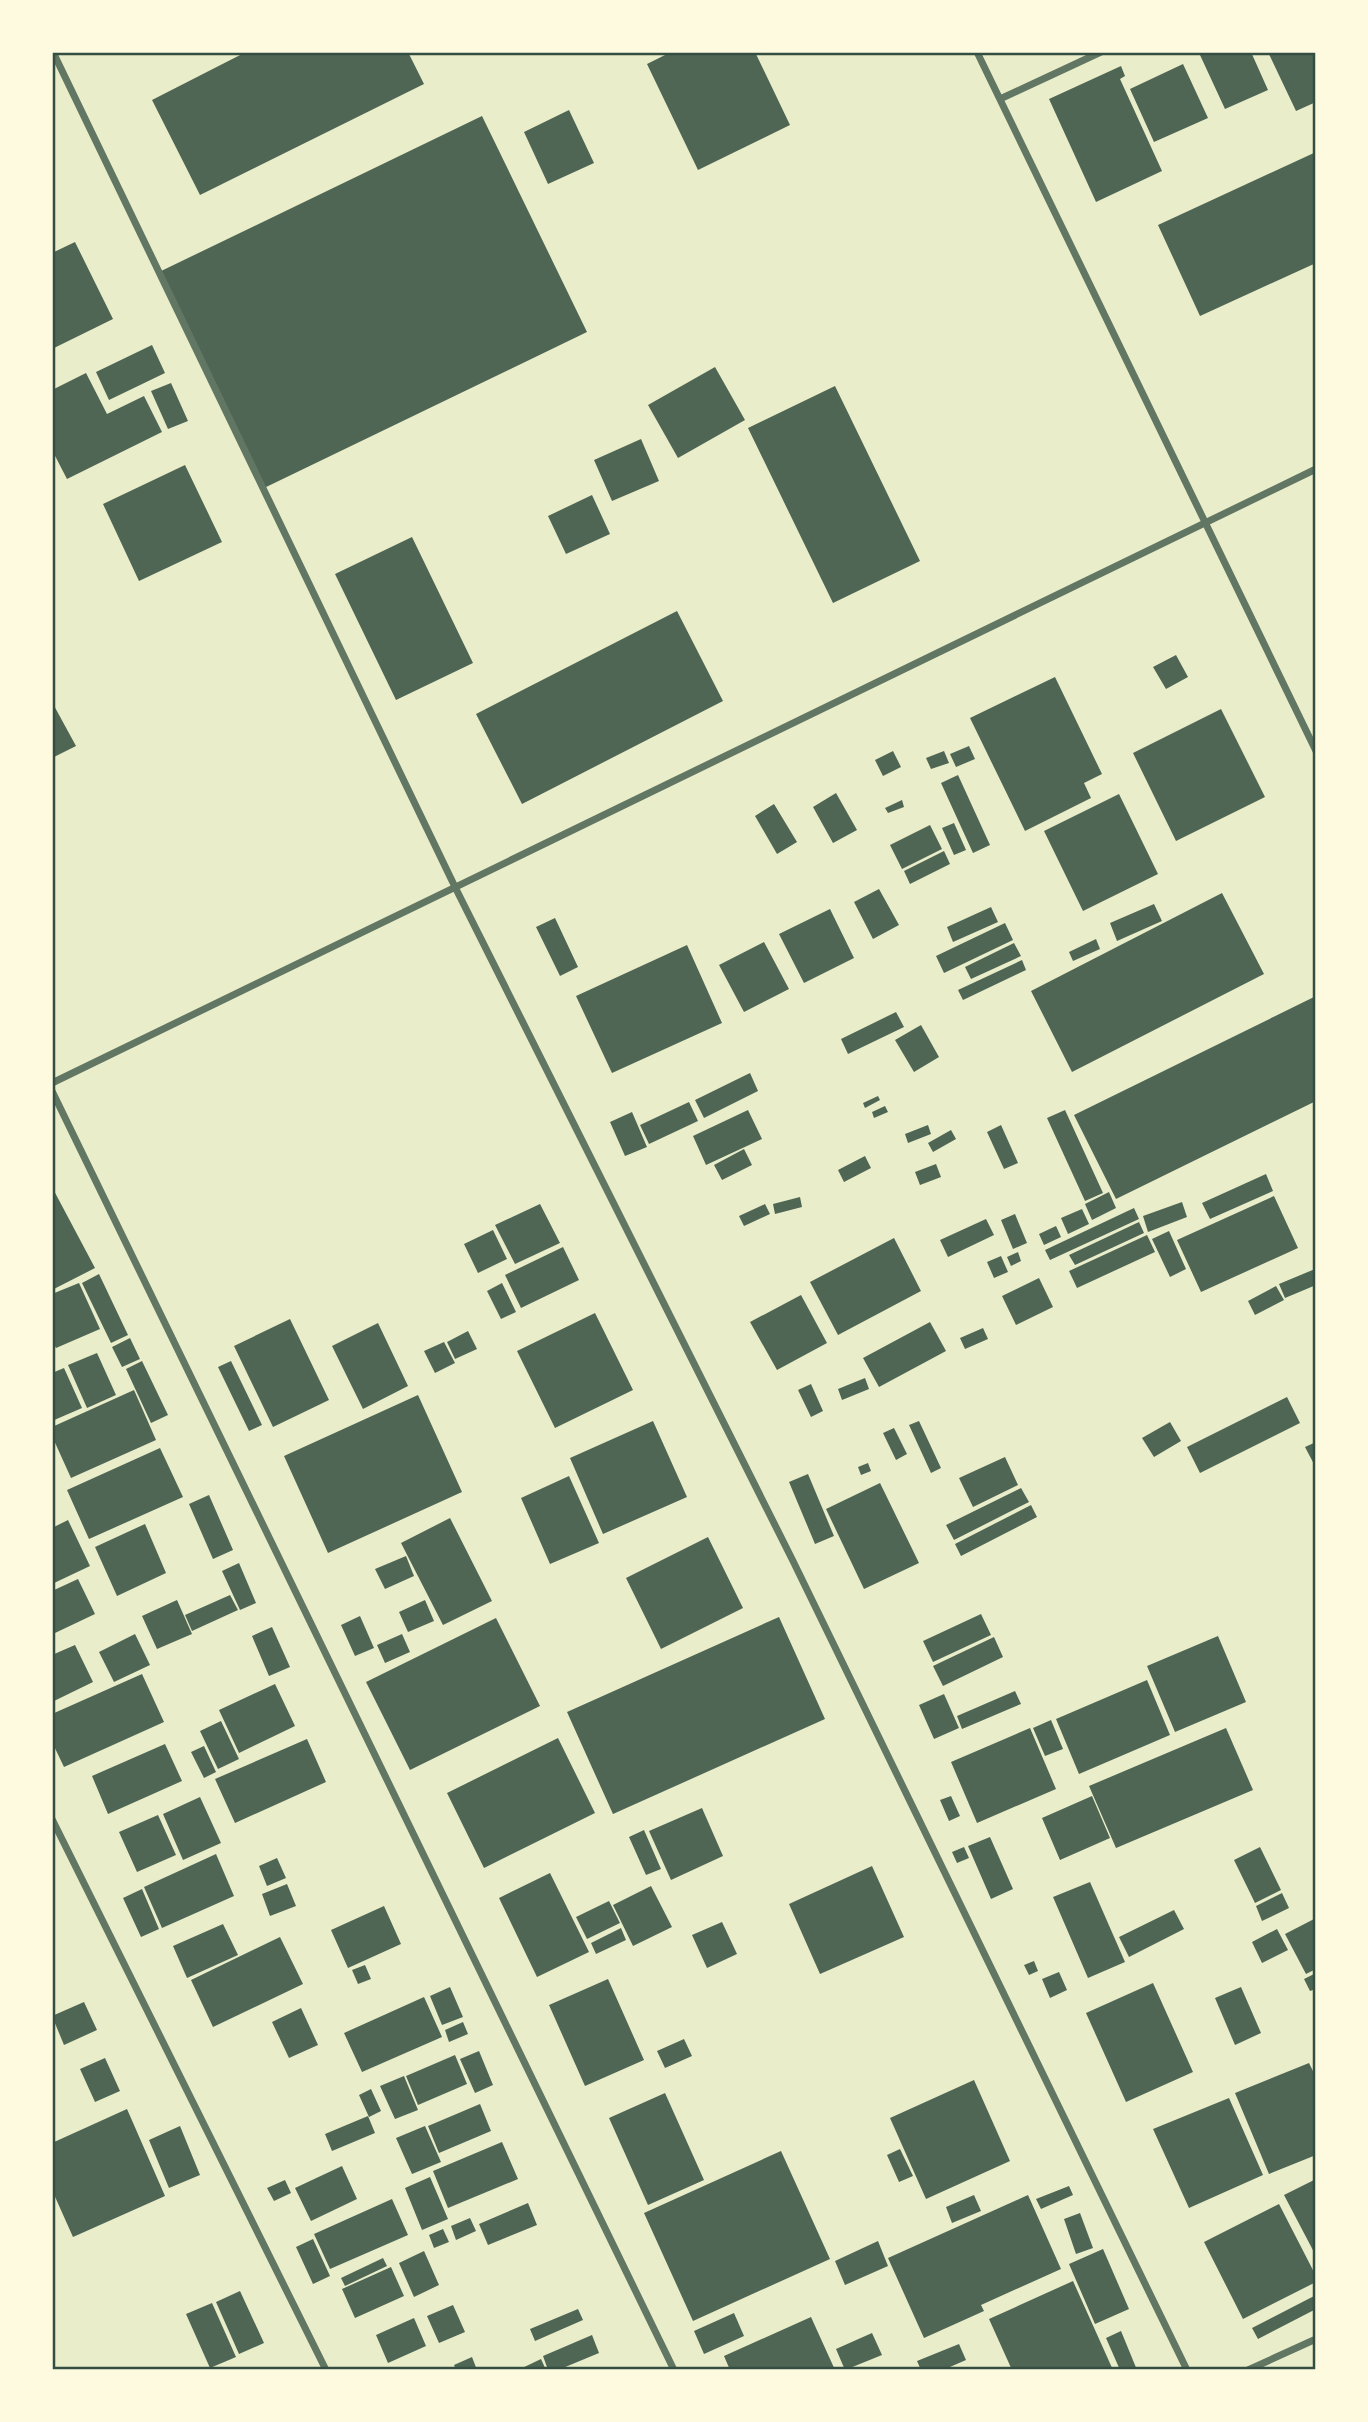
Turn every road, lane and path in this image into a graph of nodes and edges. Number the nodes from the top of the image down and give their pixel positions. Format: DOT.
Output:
graph roads {
  1 [pos="53,52"];
  2 [pos="977,52"];
  3 [pos="1101,52"];
  4 [pos="1000,99"];
  5 [pos="1315,469"];
  6 [pos="1204,523"];
  7 [pos="1315,751"];
  8 [pos="456,889"];
  9 [pos="52,1083"];
  10 [pos="52,1091"];
  11 [pos="52,1818"];
  12 [pos="1315,2339"];
  13 [pos="326,2370"];
  14 [pos="674,2370"];
  15 [pos="1187,2370"];
  16 [pos="1248,2370"];
  1 -- 8 [label="street"];
  2 -- 4 [label="street"];
  3 -- 4 [label="street"];
  4 -- 6 [label="street"];
  5 -- 6 [label="street"];
  6 -- 7 [label="street"];
  6 -- 8 [label="street"];
  8 -- 9 [label="street"];
  8 -- 15 [label="street"];
  10 -- 14 [label="street"];
  11 -- 13 [label="street"];
  12 -- 16 [label="street"];
}
